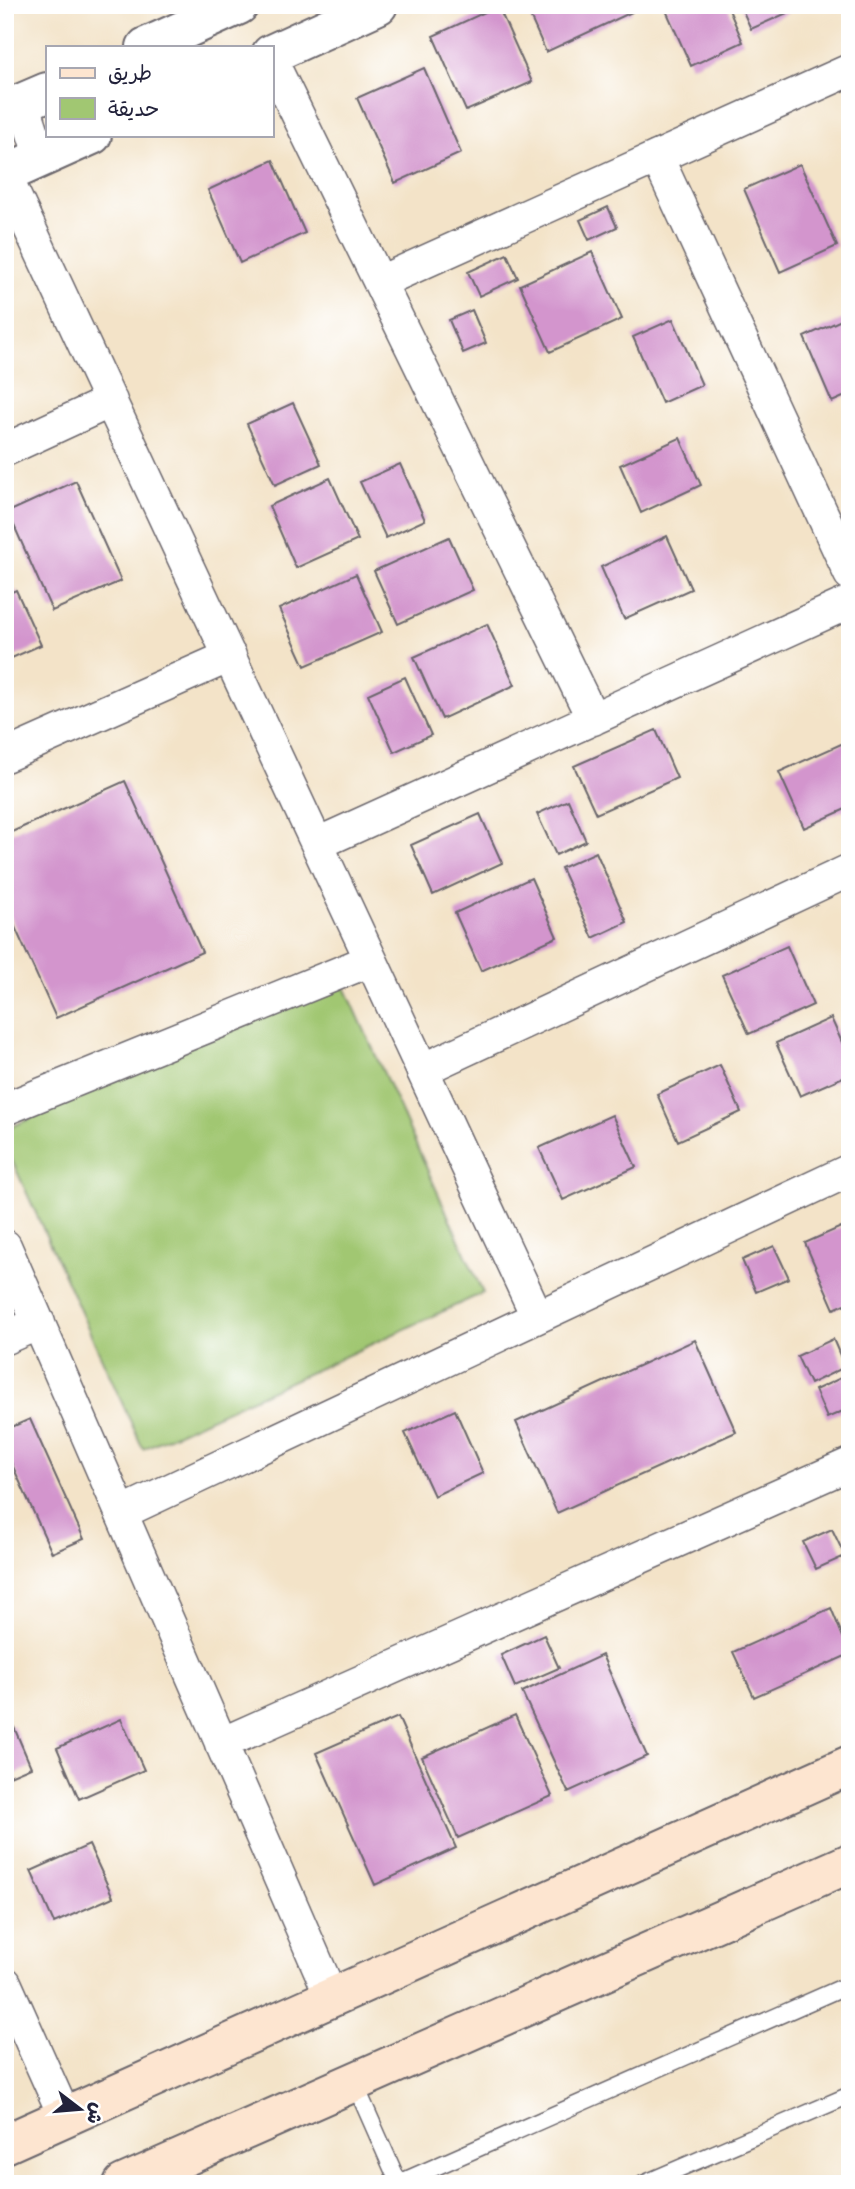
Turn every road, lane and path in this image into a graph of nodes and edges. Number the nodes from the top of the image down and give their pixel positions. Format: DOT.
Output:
graph roads {
  1 [pos="239,5"];
  2 [pos="379,5"];
  3 [pos="148,46"];
  4 [pos="273,53"];
  5 [pos="273,64"];
  6 [pos="850,70"];
  7 [pos="25,102"];
  8 [pos="90,136"];
  9 [pos="657,157"];
  10 [pos="41,158"];
  11 [pos="5,174"];
  12 [pos="380,282"];
  13 [pos="111,401"];
  14 [pos="5,450"];
  15 [pos="850,574"];
  16 [pos="850,602"];
  17 [pos="230,656"];
  18 [pos="593,719"];
  19 [pos="5,756"];
  20 [pos="317,844"];
  21 [pos="850,870"];
  22 [pos="371,960"];
  23 [pos="422,1070"];
  24 [pos="5,1110"];
  25 [pos="850,1170"];
  26 [pos="5,1246"];
  27 [pos="537,1316"];
  28 [pos="39,1324"];
  29 [pos="5,1338"];
  30 [pos="850,1464"];
  31 [pos="121,1513"];
  32 [pos="221,1744"];
  33 [pos="850,1765"];
  34 [pos="850,1863"];
  35 [pos="5,1983"];
  36 [pos="850,1984"];
  37 [pos="332,1998"];
  38 [pos="354,2082"];
  39 [pos="850,2095"];
  40 [pos="65,2118"];
  41 [pos="5,2144"];
  42 [pos="399,2183"];
  43 [pos="123,2184"];
  44 [pos="643,2184"];
  1 -- 3 [label="street"];
  2 -- 4 [label="street"];
  5 -- 12 [label="street"];
  6 -- 9 [label="street"];
  7 -- 10 [label="street"];
  8 -- 10 [label="street"];
  9 -- 12 [label="street"];
  9 -- 15 [label="street"];
  10 -- 11 [label="street"];
  11 -- 13 [label="street"];
  12 -- 18 [label="street"];
  13 -- 14 [label="street"];
  13 -- 17 [label="street"];
  16 -- 18 [label="street"];
  17 -- 19 [label="street"];
  17 -- 20 [label="street"];
  18 -- 20 [label="street"];
  20 -- 22 [label="street"];
  21 -- 23 [label="street"];
  22 -- 23 [label="street"];
  22 -- 24 [label="street"];
  23 -- 27 [label="street"];
  25 -- 27 [label="street"];
  26 -- 28 [label="street"];
  27 -- 31 [label="street"];
  28 -- 29 [label="street"];
  28 -- 31 [label="street"];
  30 -- 32 [label="street"];
  31 -- 32 [label="street"];
  32 -- 37 [label="street"];
  33 -- 37 [label="main road"];
  34 -- 38 [label="main road"];
  35 -- 40 [label="street"];
  36 -- 42 [label="lane"];
  37 -- 40 [label="main road"];
  38 -- 42 [label="lane"];
  38 -- 43 [label="main road"];
  39 -- 44 [label="lane"];
  40 -- 41 [label="main road"];
}
